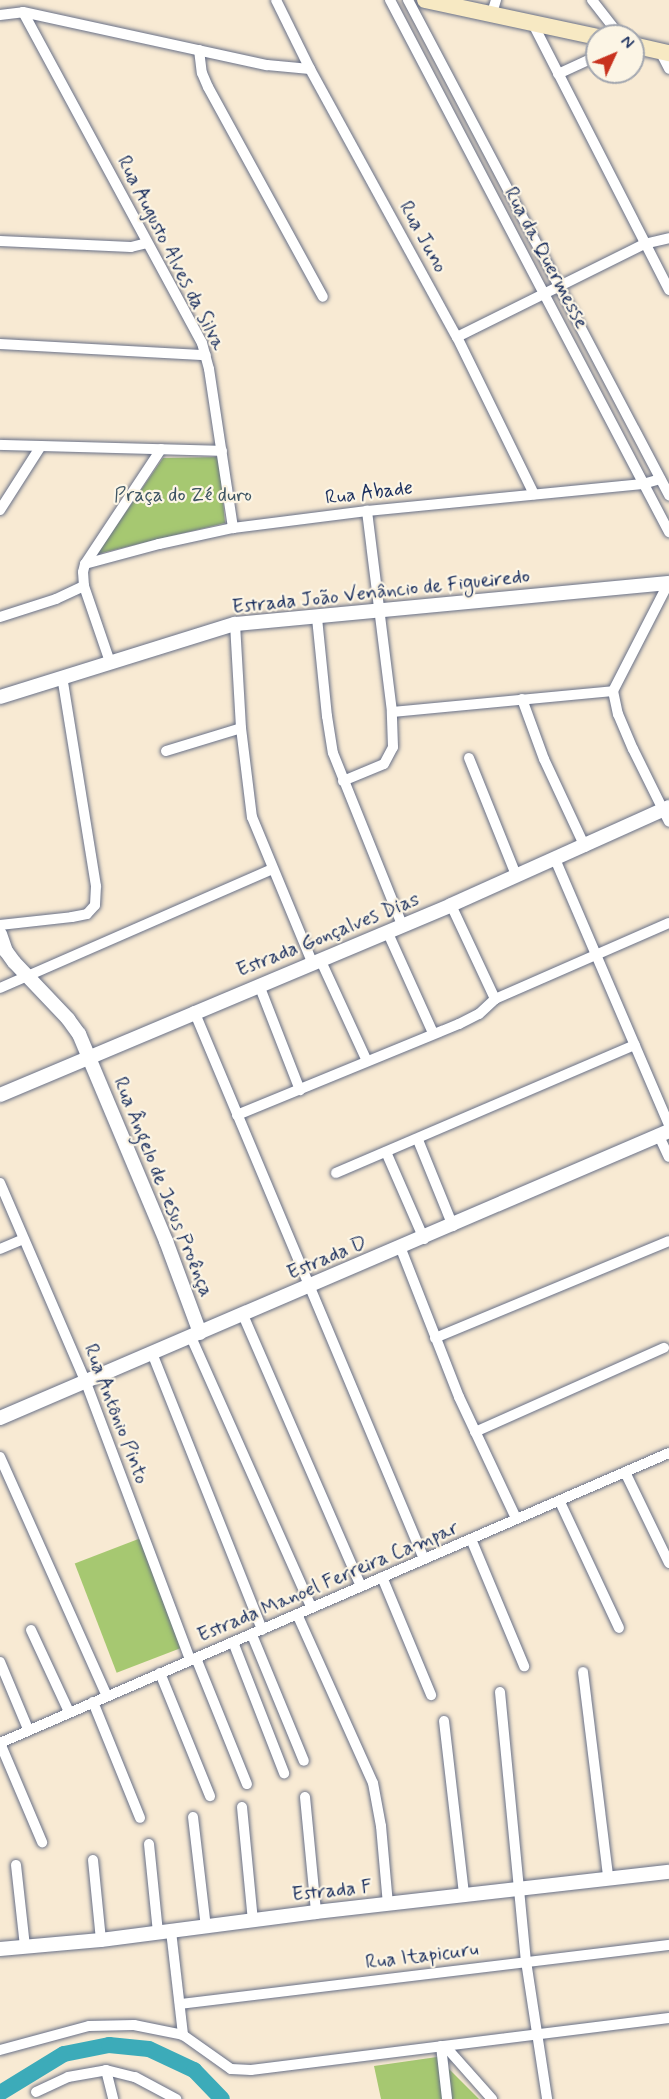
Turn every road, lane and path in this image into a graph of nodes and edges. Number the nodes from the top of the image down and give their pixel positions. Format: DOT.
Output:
graph roads {
  1 [pos="276,0"];
  2 [pos="390,0"];
  3 [pos="408,0"];
  4 [pos="425,0"];
  5 [pos="592,0"];
  6 [pos="494,6"];
  7 [pos="23,12"];
  8 [pos="0,15"];
  9 [pos="532,22"];
  10 [pos="611,24"];
  11 [pos="585,34"];
  12 [pos="645,48"];
  13 [pos="199,50"];
  14 [pos="664,52"];
  15 [pos="585,62"];
  16 [pos="310,69"];
  17 [pos="669,69"];
  18 [pos="558,74"];
  19 [pos="669,237"];
  20 [pos="0,241"];
  21 [pos="147,243"];
  22 [pos="644,244"];
  23 [pos="558,287"];
  24 [pos="669,290"];
  25 [pos="544,294"];
  26 [pos="323,297"];
  27 [pos="458,337"];
  28 [pos="0,344"];
  29 [pos="206,356"];
  30 [pos="0,445"];
  31 [pos="41,446"];
  32 [pos="161,449"];
  33 [pos="222,451"];
  34 [pos="660,479"];
  35 [pos="644,484"];
  36 [pos="534,494"];
  37 [pos="669,495"];
  38 [pos="0,510"];
  39 [pos="367,511"];
  40 [pos="233,528"];
  41 [pos="669,532"];
  42 [pos="85,564"];
  43 [pos="669,584"];
  44 [pos="84,586"];
  45 [pos="379,610"];
  46 [pos="0,616"];
  47 [pos="317,618"];
  48 [pos="235,624"];
  49 [pos="110,662"];
  50 [pos="62,677"];
  51 [pos="613,691"];
  52 [pos="0,698"];
  53 [pos="522,699"];
  54 [pos="392,712"];
  55 [pos="241,728"];
  56 [pos="166,752"];
  57 [pos="469,758"];
  58 [pos="343,781"];
  59 [pos="667,813"];
  60 [pos="585,847"];
  61 [pos="555,859"];
  62 [pos="272,869"];
  63 [pos="516,875"];
  64 [pos="451,905"];
  65 [pos="669,923"];
  66 [pos="0,925"];
  67 [pos="402,925"];
  68 [pos="387,932"];
  69 [pos="0,934"];
  70 [pos="596,954"];
  71 [pos="316,961"];
  72 [pos="26,977"];
  73 [pos="259,985"];
  74 [pos="0,988"];
  75 [pos="495,999"];
  76 [pos="194,1011"];
  77 [pos="433,1033"];
  78 [pos="635,1045"];
  79 [pos="90,1056"];
  80 [pos="367,1061"];
  81 [pos="300,1090"];
  82 [pos="0,1095"];
  83 [pos="237,1115"];
  84 [pos="666,1131"];
  85 [pos="418,1140"];
  86 [pos="386,1152"];
  87 [pos="669,1157"];
  88 [pos="336,1173"];
  89 [pos="0,1183"];
  90 [pos="453,1226"];
  91 [pos="23,1239"];
  92 [pos="424,1239"];
  93 [pos="669,1241"];
  94 [pos="0,1249"];
  95 [pos="401,1249"];
  96 [pos="311,1286"];
  97 [pos="243,1315"];
  98 [pos="196,1335"];
  99 [pos="435,1338"];
  100 [pos="664,1348"];
  101 [pos="152,1353"];
  102 [pos="85,1380"];
  103 [pos="0,1418"];
  104 [pos="475,1432"];
  105 [pos="669,1453"];
  106 [pos="0,1457"];
  107 [pos="625,1472"];
  108 [pos="560,1502"];
  109 [pos="516,1518"];
  110 [pos="471,1539"];
  111 [pos="424,1559"];
  112 [pos="669,1562"];
  113 [pos="382,1577"];
  114 [pos="361,1586"];
  115 [pos="311,1607"];
  116 [pos="297,1614"];
  117 [pos="619,1628"];
  118 [pos="31,1629"];
  119 [pos="257,1632"];
  120 [pos="233,1642"];
  121 [pos="193,1659"];
  122 [pos="0,1662"];
  123 [pos="524,1666"];
  124 [pos="160,1672"];
  125 [pos="583,1672"];
  126 [pos="500,1692"];
  127 [pos="106,1694"];
  128 [pos="430,1695"];
  129 [pos="93,1702"];
  130 [pos="69,1712"];
  131 [pos="444,1721"];
  132 [pos="28,1729"];
  133 [pos="0,1743"];
  134 [pos="304,1761"];
  135 [pos="284,1773"];
  136 [pos="247,1784"];
  137 [pos="210,1796"];
  138 [pos="305,1797"];
  139 [pos="242,1807"];
  140 [pos="193,1817"];
  141 [pos="140,1818"];
  142 [pos="42,1842"];
  143 [pos="149,1844"];
  144 [pos="93,1860"];
  145 [pos="16,1865"];
  146 [pos="669,1872"];
  147 [pos="608,1877"];
  148 [pos="519,1889"];
  149 [pos="464,1895"];
  150 [pos="388,1905"];
  151 [pos="316,1912"];
  152 [pos="253,1921"];
  153 [pos="206,1927"];
  154 [pos="165,1932"];
  155 [pos="101,1940"];
  156 [pos="669,1945"];
  157 [pos="25,1946"];
  158 [pos="0,1949"];
  159 [pos="526,1961"];
  160 [pos="180,2004"];
  161 [pos="669,2018"];
  162 [pos="538,2034"];
  163 [pos="183,2036"];
  164 [pos="443,2046"];
  165 [pos="0,2050"];
  166 [pos="106,2070"];
  167 [pos="36,2092"];
  168 [pos="113,2099"];
  169 [pos="176,2099"];
  170 [pos="447,2099"];
  171 [pos="492,2099"];
  172 [pos="546,2099"];
  1 -- 16 [label="street, Rua Juno"];
  2 -- 25 [label="street, Rua da Quermesse"];
  3 -- 23 [label="street, Rua da Quermesse"];
  4 -- 6 [label="main road"];
  5 -- 10 [label="street"];
  6 -- 9 [label="main road"];
  7 -- 8 [label="street"];
  7 -- 13 [label="street"];
  7 -- 21 [label="street, Rua Augusto Alves da Silva"];
  9 -- 11 [label="main road"];
  9 -- 18 [label="street"];
  12 -- 14 [label="main road"];
  13 -- 16 [label="street"];
  13 -- 26 [label="street"];
  14 -- 17 [label="street"];
  15 -- 18 [label="street"];
  16 -- 27 [label="street, Rua Juno"];
  18 -- 22 [label="street"];
  19 -- 22 [label="street"];
  20 -- 21 [label="street"];
  21 -- 29 [label="street, Rua Augusto Alves da Silva"];
  22 -- 23 [label="street"];
  22 -- 24 [label="street"];
  23 -- 25 [label="street"];
  23 -- 34 [label="street, Rua da Quermesse"];
  25 -- 27 [label="street"];
  25 -- 35 [label="street, Rua da Quermesse"];
  27 -- 36 [label="street, Rua Juno"];
  28 -- 29 [label="street"];
  29 -- 33 [label="street, Rua Augusto Alves da Silva"];
  30 -- 31 [label="street"];
  31 -- 32 [label="street"];
  31 -- 38 [label="street"];
  32 -- 33 [label="street"];
  32 -- 42 [label="street"];
  33 -- 40 [label="street, Rua Augusto Alves da Silva"];
  34 -- 35 [label="street, Rua Abade"];
  34 -- 37 [label="street, Rua da Quermesse"];
  35 -- 36 [label="street, Rua Abade"];
  35 -- 41 [label="street, Rua da Quermesse"];
  36 -- 39 [label="street, Rua Abade"];
  39 -- 40 [label="street, Rua Abade"];
  39 -- 45 [label="street"];
  40 -- 42 [label="street, Rua Abade"];
  42 -- 44 [label="street"];
  43 -- 45 [label="street, Estrada João Venâncio de Figueiredo"];
  43 -- 51 [label="street"];
  44 -- 46 [label="street"];
  44 -- 49 [label="street"];
  45 -- 47 [label="street, Estrada João Venâncio de Figueiredo"];
  45 -- 54 [label="street"];
  47 -- 48 [label="street, Estrada João Venâncio de Figueiredo"];
  47 -- 58 [label="street"];
  48 -- 49 [label="street, Estrada João Venâncio de Figueiredo"];
  48 -- 55 [label="street"];
  49 -- 50 [label="street, Estrada João Venâncio de Figueiredo"];
  50 -- 52 [label="street, Estrada João Venâncio de Figueiredo"];
  50 -- 66 [label="street"];
  51 -- 53 [label="street"];
  51 -- 59 [label="street"];
  53 -- 54 [label="street"];
  53 -- 60 [label="street"];
  54 -- 58 [label="street"];
  55 -- 56 [label="street"];
  55 -- 62 [label="street"];
  57 -- 63 [label="street"];
  58 -- 67 [label="street"];
  59 -- 60 [label="street, Estrada Gonçalves Dias"];
  60 -- 61 [label="street, Estrada Gonçalves Dias"];
  61 -- 63 [label="street, Estrada Gonçalves Dias"];
  61 -- 70 [label="street"];
  62 -- 71 [label="street"];
  62 -- 72 [label="street"];
  63 -- 64 [label="street, Estrada Gonçalves Dias"];
  64 -- 67 [label="street, Estrada Gonçalves Dias"];
  64 -- 75 [label="street"];
  65 -- 70 [label="street"];
  67 -- 68 [label="street, Estrada Gonçalves Dias"];
  68 -- 71 [label="street, Estrada Gonçalves Dias"];
  68 -- 77 [label="street"];
  69 -- 72 [label="street, Rua Ângelo de Jesus Proênça"];
  70 -- 75 [label="street"];
  70 -- 78 [label="street"];
  71 -- 73 [label="street, Estrada Gonçalves Dias"];
  71 -- 80 [label="street"];
  72 -- 74 [label="street"];
  72 -- 79 [label="street, Rua Ângelo de Jesus Proênça"];
  73 -- 76 [label="street, Estrada Gonçalves Dias"];
  73 -- 81 [label="street"];
  75 -- 77 [label="street"];
  76 -- 79 [label="street, Estrada Gonçalves Dias"];
  76 -- 83 [label="street"];
  77 -- 80 [label="street"];
  78 -- 84 [label="street"];
  78 -- 85 [label="street"];
  79 -- 82 [label="street, Estrada Gonçalves Dias"];
  79 -- 98 [label="street, Rua Ângelo de Jesus Proênça"];
  80 -- 81 [label="street"];
  81 -- 83 [label="street"];
  83 -- 96 [label="street"];
  84 -- 87 [label="street"];
  84 -- 90 [label="street, Estrada D"];
  85 -- 86 [label="street"];
  85 -- 90 [label="street"];
  86 -- 88 [label="street"];
  86 -- 92 [label="street"];
  89 -- 91 [label="street, Rua Antônio Pinto"];
  90 -- 92 [label="street, Estrada D"];
  91 -- 94 [label="street"];
  91 -- 102 [label="street, Rua Antônio Pinto"];
  92 -- 95 [label="street, Estrada D"];
  93 -- 99 [label="street"];
  95 -- 96 [label="street, Estrada D"];
  95 -- 99 [label="street"];
  96 -- 97 [label="street, Estrada D"];
  96 -- 111 [label="street"];
  97 -- 98 [label="street, Estrada D"];
  97 -- 114 [label="street"];
  98 -- 101 [label="street, Estrada D"];
  98 -- 115 [label="street"];
  99 -- 104 [label="street"];
  100 -- 104 [label="street"];
  101 -- 102 [label="street, Estrada D"];
  101 -- 119 [label="street"];
  102 -- 103 [label="street, Estrada D"];
  102 -- 121 [label="street, Rua Antônio Pinto"];
  104 -- 109 [label="street"];
  105 -- 107 [label="street, Estrada Manoel Ferreira Campar"];
  106 -- 127 [label="street"];
  107 -- 108 [label="street, Estrada Manoel Ferreira Campar"];
  107 -- 112 [label="street"];
  108 -- 109 [label="street, Estrada Manoel Ferreira Campar"];
  108 -- 117 [label="street"];
  109 -- 110 [label="street, Estrada Manoel Ferreira Campar"];
  110 -- 111 [label="street, Estrada Manoel Ferreira Campar"];
  110 -- 123 [label="street"];
  111 -- 113 [label="street, Estrada Manoel Ferreira Campar"];
  113 -- 114 [label="street, Estrada Manoel Ferreira Campar"];
  113 -- 128 [label="street"];
  114 -- 115 [label="street, Estrada Manoel Ferreira Campar"];
  115 -- 116 [label="street, Estrada Manoel Ferreira Campar"];
  116 -- 119 [label="street, Estrada Manoel Ferreira Campar"];
  116 -- 150 [label="street"];
  118 -- 130 [label="street"];
  119 -- 120 [label="street, Estrada Manoel Ferreira Campar"];
  119 -- 134 [label="street"];
  120 -- 121 [label="street, Estrada Manoel Ferreira Campar"];
  120 -- 135 [label="street"];
  121 -- 124 [label="street, Estrada Manoel Ferreira Campar"];
  121 -- 136 [label="street, Rua Antônio Pinto"];
  122 -- 132 [label="street"];
  124 -- 127 [label="street, Estrada Manoel Ferreira Campar"];
  124 -- 137 [label="street"];
  125 -- 147 [label="street"];
  126 -- 148 [label="street"];
  127 -- 129 [label="street, Estrada Manoel Ferreira Campar"];
  129 -- 130 [label="street, Estrada Manoel Ferreira Campar"];
  129 -- 141 [label="street"];
  130 -- 132 [label="street, Estrada Manoel Ferreira Campar"];
  131 -- 149 [label="street"];
  132 -- 133 [label="street, Estrada Manoel Ferreira Campar"];
  133 -- 142 [label="street"];
  138 -- 151 [label="street"];
  139 -- 152 [label="street"];
  140 -- 153 [label="street"];
  143 -- 154 [label="street"];
  144 -- 155 [label="street"];
  145 -- 157 [label="street"];
  146 -- 147 [label="street, Estrada F"];
  147 -- 148 [label="street, Estrada F"];
  148 -- 149 [label="street, Estrada F"];
  148 -- 159 [label="street"];
  149 -- 150 [label="street, Estrada F"];
  150 -- 151 [label="street, Estrada F"];
  151 -- 152 [label="street, Estrada F"];
  152 -- 153 [label="street, Estrada F"];
  153 -- 154 [label="street, Estrada F"];
  154 -- 155 [label="street, Estrada F"];
  154 -- 160 [label="street"];
  155 -- 157 [label="street, Estrada F"];
  156 -- 159 [label="street, Rua Itapicuru"];
  157 -- 158 [label="street, Estrada F"];
  159 -- 160 [label="street, Rua Itapicuru"];
  159 -- 162 [label="street"];
  160 -- 163 [label="street"];
  161 -- 162 [label="street"];
  162 -- 164 [label="street"];
  162 -- 172 [label="street"];
  163 -- 164 [label="street"];
  163 -- 165 [label="street"];
  164 -- 170 [label="street"];
  164 -- 171 [label="street"];
  166 -- 167 [label="street"];
  166 -- 168 [label="street"];
  166 -- 169 [label="street"];
}
